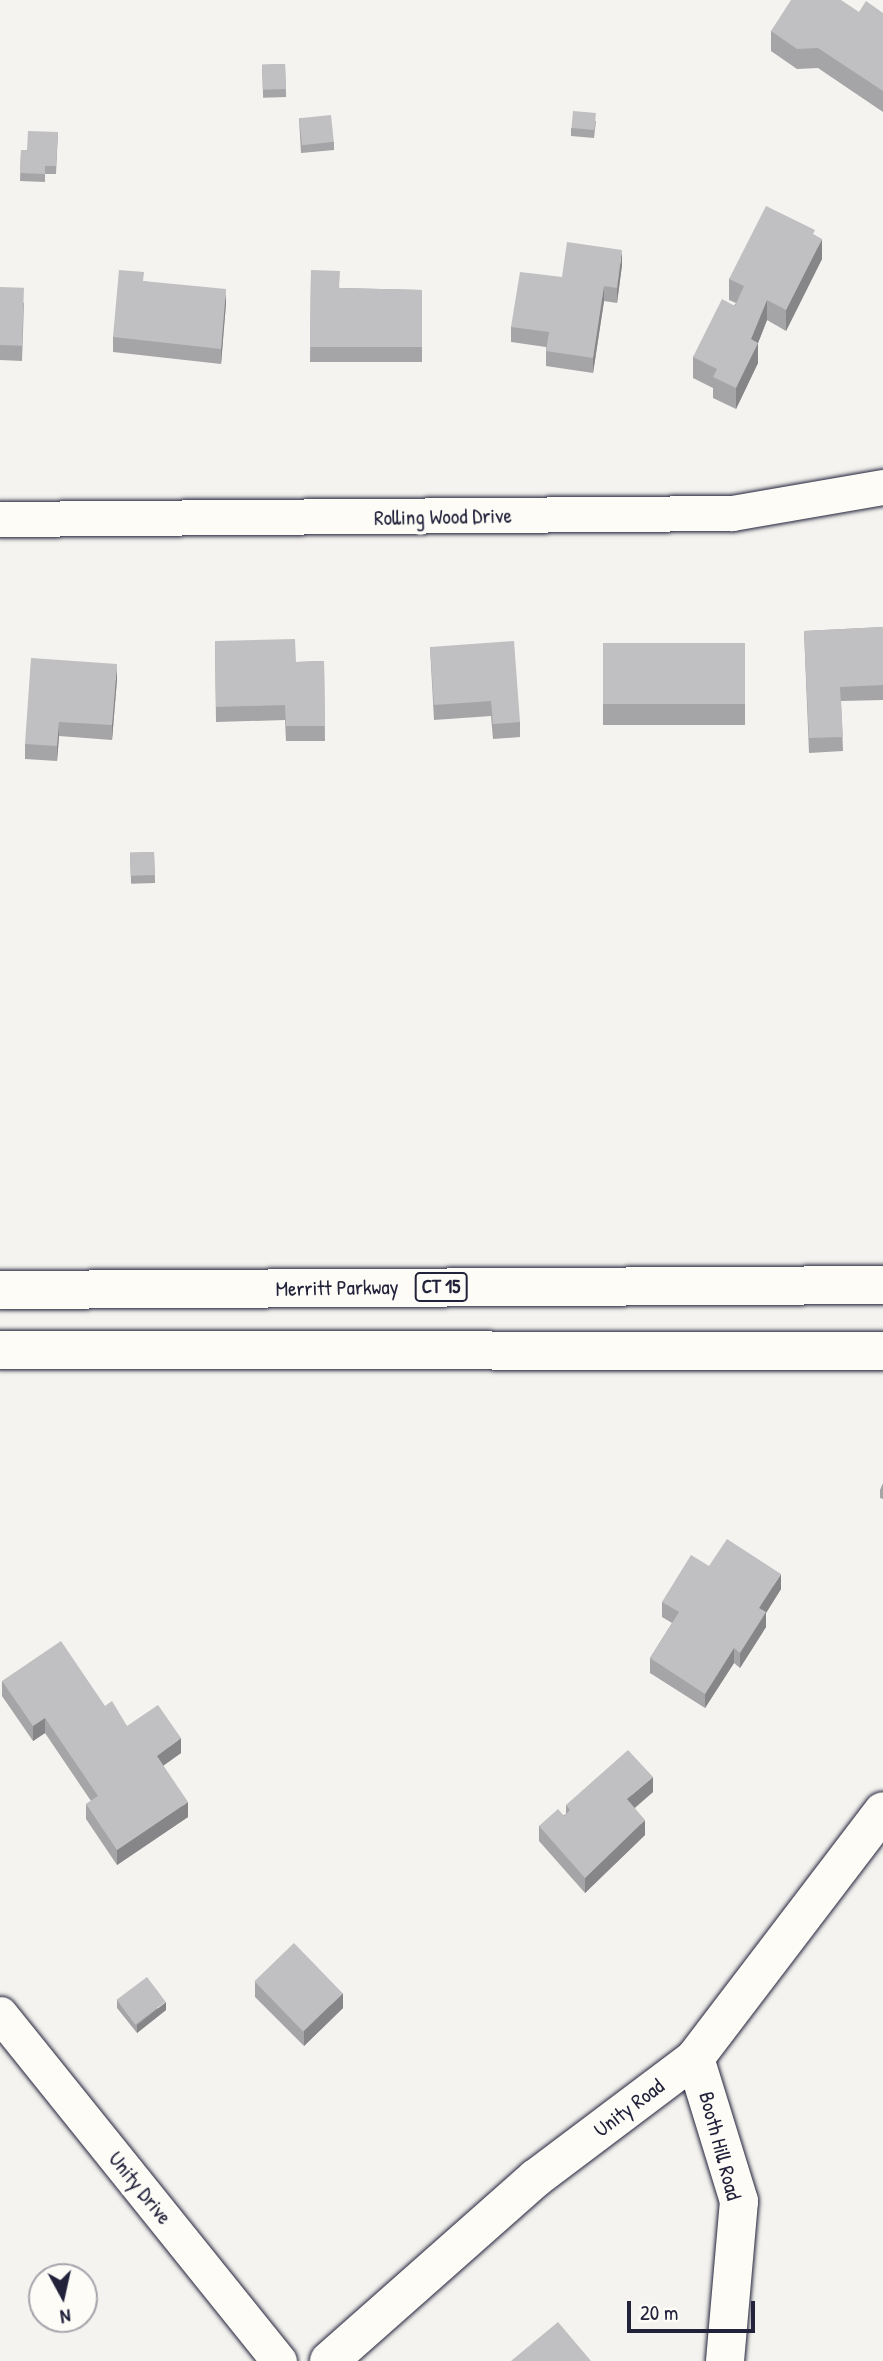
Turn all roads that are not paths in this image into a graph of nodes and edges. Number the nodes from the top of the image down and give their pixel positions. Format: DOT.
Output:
graph roads {
  1 [pos="883,487"];
  2 [pos="0,519"];
  3 [pos="883,1285"];
  4 [pos="0,1290"];
  5 [pos="0,1350"];
  6 [pos="883,1351"];
  7 [pos="883,1811"];
  8 [pos="0,2014"];
  9 [pos="695,2058"];
  10 [pos="279,2361"];
  11 [pos="329,2361"];
  12 [pos="725,2361"];
  1 -- 2 [label="street, Rolling Wood Drive"];
  3 -- 4 [label="main road, Merritt Parkway / CT 15"];
  5 -- 6 [label="main road"];
  7 -- 9 [label="main road, Unity Road"];
  8 -- 10 [label="street, Unity Drive"];
  9 -- 11 [label="main road, Unity Road"];
  9 -- 12 [label="main road, Booth Hill Road"];
}
